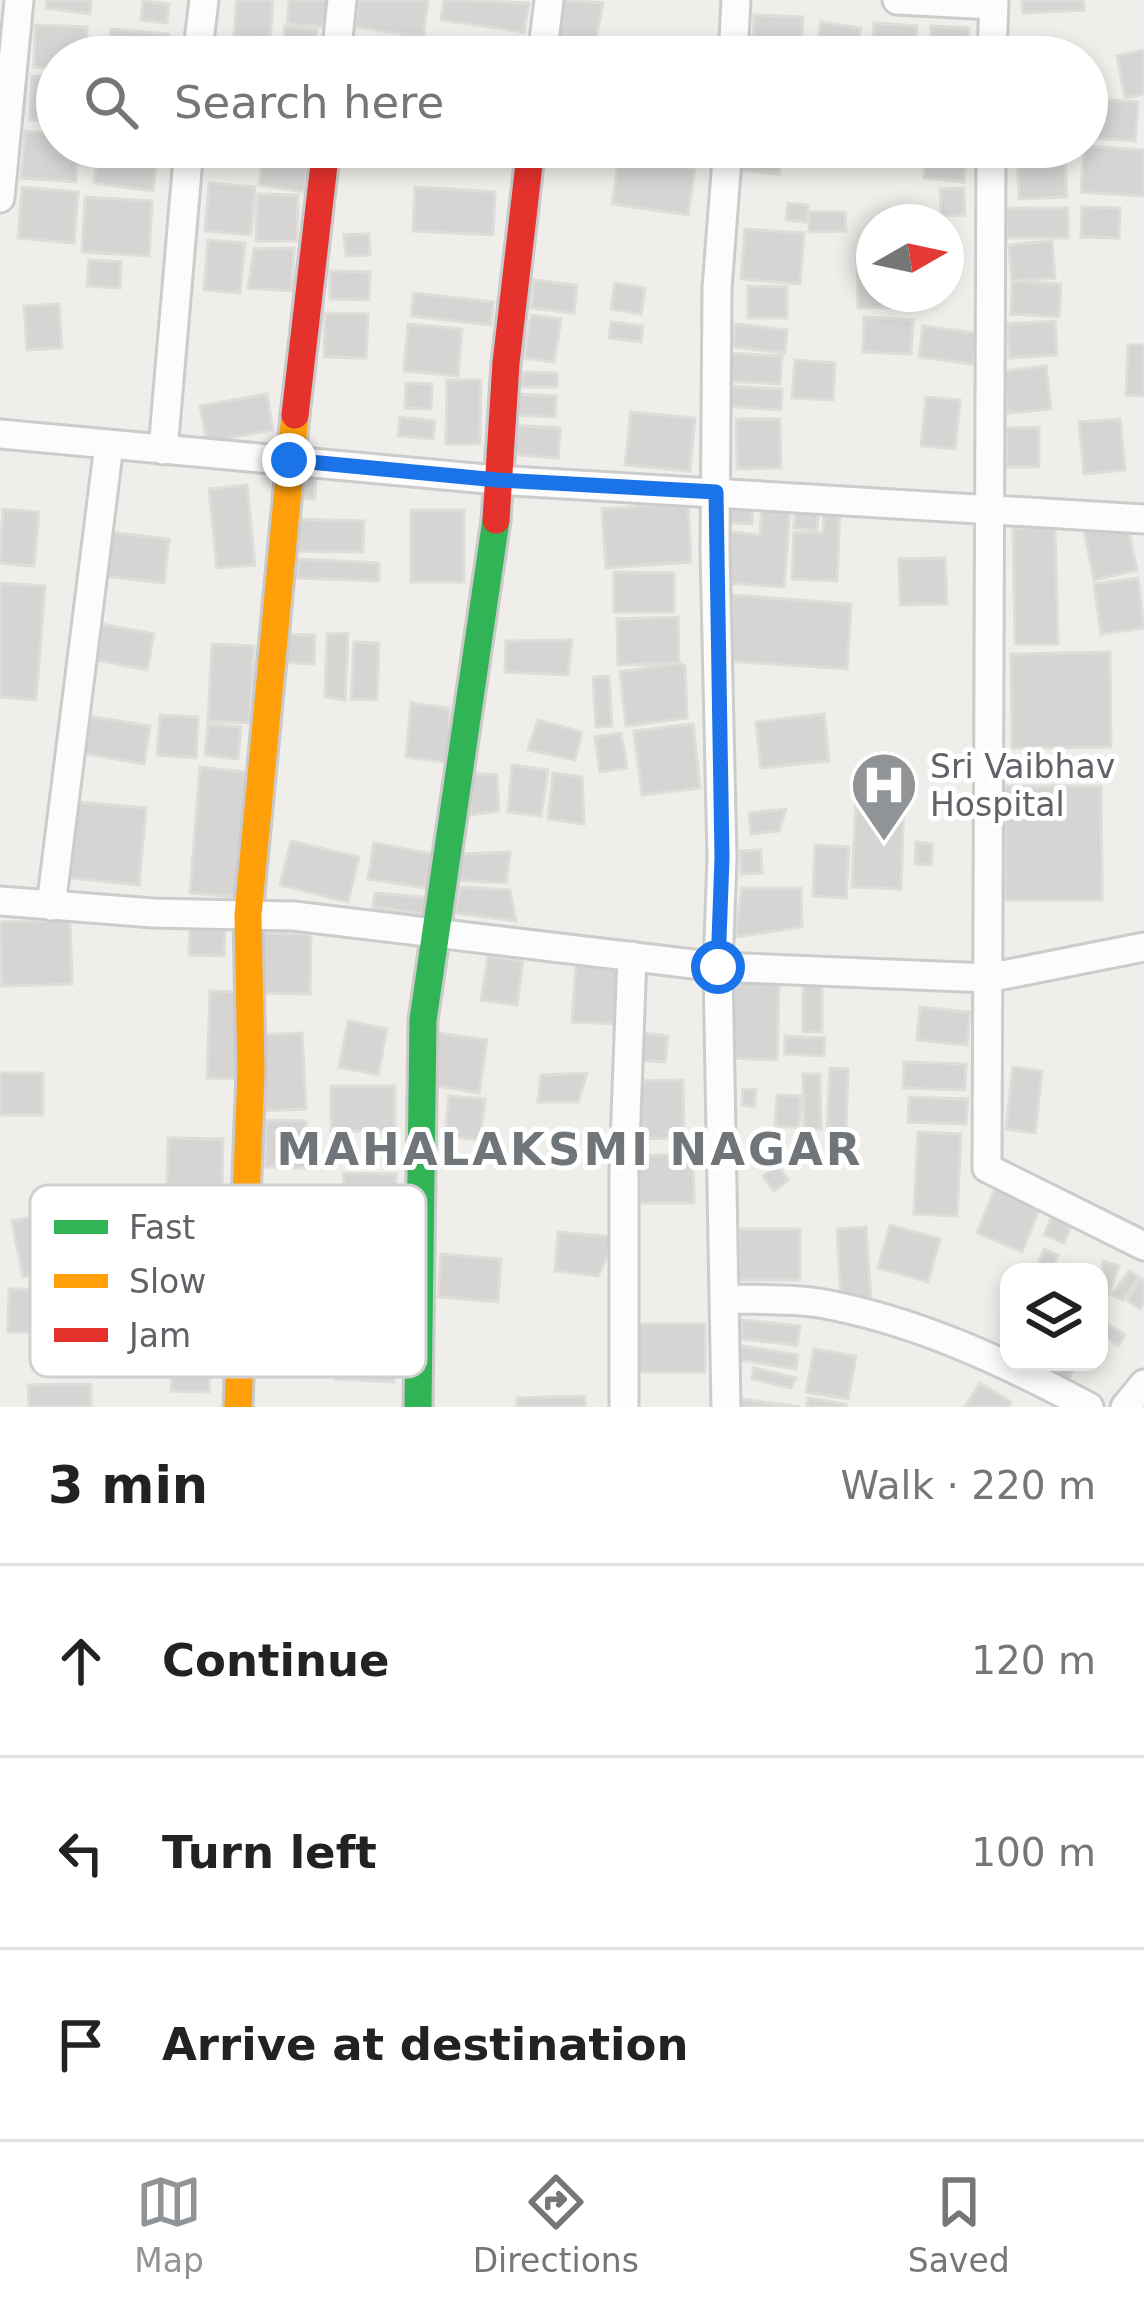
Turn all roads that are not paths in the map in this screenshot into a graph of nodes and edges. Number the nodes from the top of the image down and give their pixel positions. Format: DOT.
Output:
graph roads {
  1 [pos="19,0"];
  2 [pos="204,0"];
  3 [pos="341,0"];
  4 [pos="549,0"];
  5 [pos="736,0"];
  6 [pos="897,0"];
  7 [pos="993,2"];
  8 [pos="200,36"];
  9 [pos="338,36"];
  10 [pos="545,36"];
  11 [pos="734,36"];
  12 [pos="992,36"];
  13 [pos="187,168"];
  14 [pos="324,168"];
  15 [pos="529,168"];
  16 [pos="726,168"];
  17 [pos="991,168"];
  18 [pos="0,198"];
  19 [pos="1,443"];
  20 [pos="109,446"];
  21 [pos="163,450"];
  22 [pos="289,460"];
  23 [pos="497,480"];
  24 [pos="716,492"];
  25 [pos="992,508"];
  26 [pos="1144,519"];
  27 [pos="0,902"];
  28 [pos="51,906"];
  29 [pos="248,915"];
  30 [pos="439,935"];
  31 [pos="1144,947"];
  32 [pos="632,956"];
  33 [pos="718,967"];
  34 [pos="988,978"];
  35 [pos="247,1185"];
  36 [pos="421,1185"];
  37 [pos="1144,1246"];
  38 [pos="725,1299"];
  39 [pos="239,1377"];
  40 [pos="418,1377"];
  41 [pos="1144,1384"];
  42 [pos="238,1407"];
  43 [pos="418,1407"];
  44 [pos="624,1407"];
  45 [pos="726,1407"];
  46 [pos="1089,1407"];
  47 [pos="1124,1407"];
  1 -- 18 [label="street"];
  2 -- 8 [label="street"];
  3 -- 9 [label="street"];
  4 -- 10 [label="street"];
  5 -- 11 [label="street"];
  6 -- 7 [label="street"];
  7 -- 12 [label="street"];
  13 -- 21 [label="street"];
  14 -- 22 [label="street"];
  15 -- 23 [label="street"];
  16 -- 24 [label="street"];
  17 -- 25 [label="street"];
  19 -- 20 [label="street"];
  20 -- 21 [label="street"];
  20 -- 28 [label="street"];
  21 -- 22 [label="street"];
  22 -- 23 [label="street"];
  22 -- 29 [label="street"];
  23 -- 24 [label="street"];
  23 -- 30 [label="street"];
  24 -- 25 [label="street"];
  24 -- 33 [label="street"];
  25 -- 26 [label="street"];
  25 -- 34 [label="street"];
  27 -- 28 [label="street"];
  28 -- 29 [label="street"];
  29 -- 30 [label="street"];
  29 -- 35 [label="street"];
  30 -- 32 [label="street"];
  30 -- 36 [label="street"];
  31 -- 34 [label="street"];
  32 -- 33 [label="street"];
  32 -- 44 [label="street"];
  33 -- 34 [label="street"];
  33 -- 38 [label="street"];
  34 -- 37 [label="street"];
  38 -- 45 [label="street"];
  38 -- 46 [label="street"];
  39 -- 42 [label="street"];
  40 -- 43 [label="street"];
  41 -- 47 [label="street"];
}
